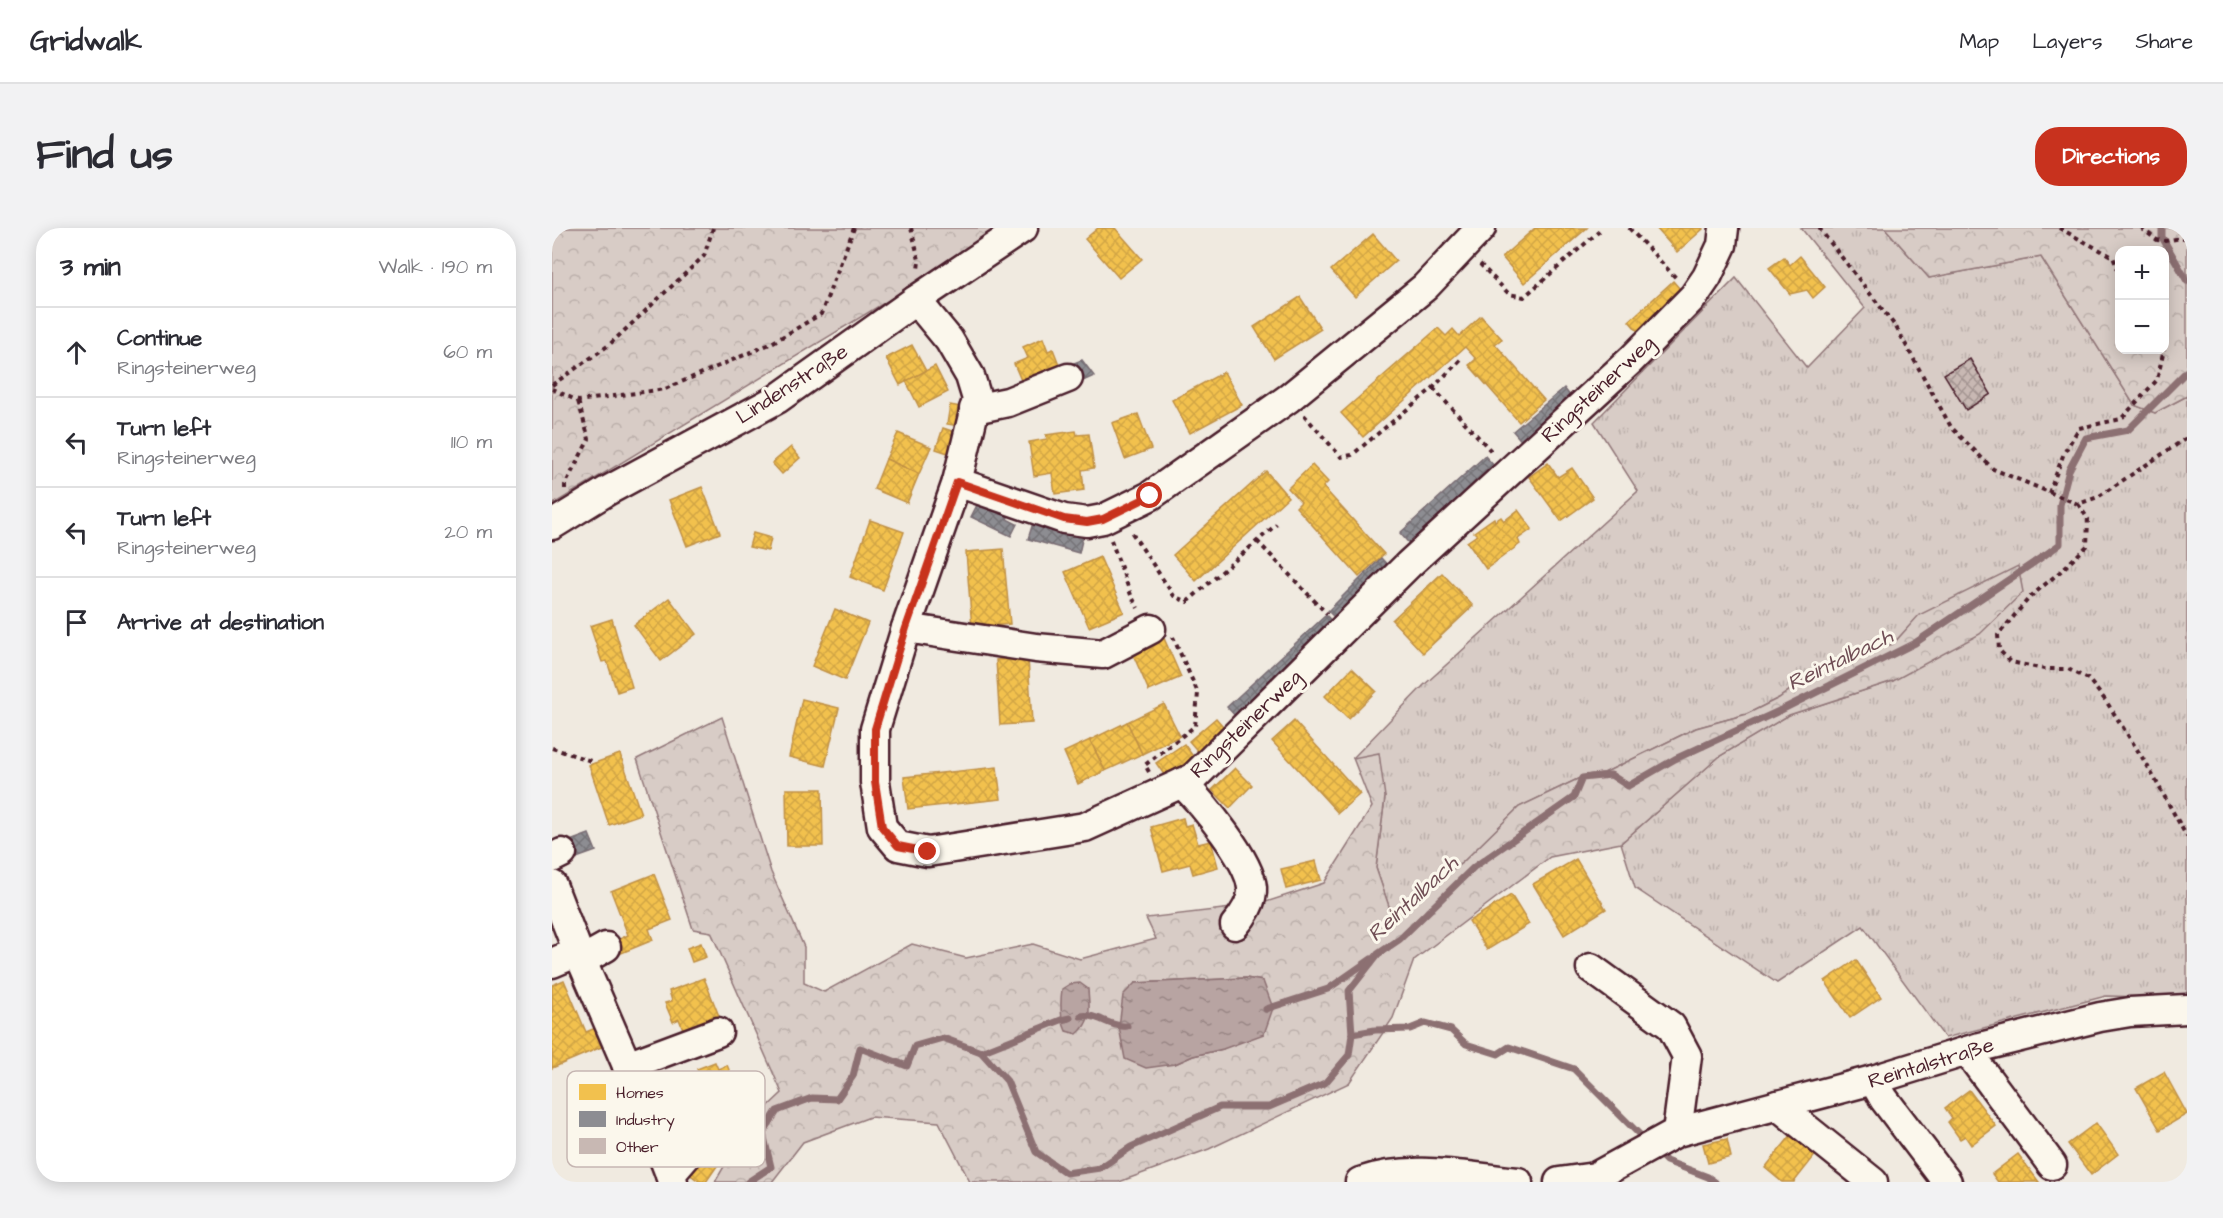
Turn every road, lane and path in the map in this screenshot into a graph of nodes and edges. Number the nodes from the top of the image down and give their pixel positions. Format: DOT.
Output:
graph roads {
  1 [pos="713,228"];
  2 [pos="854,228"];
  3 [pos="911,228"];
  4 [pos="1023,228"];
  5 [pos="1603,228"];
  6 [pos="1629,228"];
  7 [pos="1724,228"];
  8 [pos="1819,228"];
  9 [pos="2059,228"];
  10 [pos="2141,228"];
  11 [pos="1472,237"];
  12 [pos="2187,237"];
  13 [pos="2115,262"];
  14 [pos="1694,296"];
  15 [pos="916,300"];
  16 [pos="2163,354"];
  17 [pos="1463,357"];
  18 [pos="1068,378"];
  19 [pos="552,385"];
  20 [pos="1433,388"];
  21 [pos="552,389"];
  22 [pos="1289,398"];
  23 [pos="578,401"];
  24 [pos="974,409"];
  25 [pos="2187,441"];
  26 [pos="1510,471"];
  27 [pos="957,482"];
  28 [pos="2049,493"];
  29 [pos="2078,504"];
  30 [pos="1111,516"];
  31 [pos="559,521"];
  32 [pos="1277,524"];
  33 [pos="1257,541"];
  34 [pos="906,628"];
  35 [pos="1151,629"];
  36 [pos="1343,630"];
  37 [pos="552,748"];
  38 [pos="594,762"];
  39 [pos="1172,788"];
  40 [pos="2187,837"];
  41 [pos="552,885"];
  42 [pos="1235,925"];
  43 [pos="579,956"];
  44 [pos="1591,968"];
  45 [pos="2187,1009"];
  46 [pos="718,1032"];
  47 [pos="1966,1052"];
  48 [pos="627,1066"];
  49 [pos="629,1071"];
  50 [pos="1873,1080"];
  51 [pos="1777,1105"];
  52 [pos="1677,1132"];
  53 [pos="2052,1166"];
  54 [pos="681,1167"];
  55 [pos="672,1179"];
  56 [pos="1360,1182"];
  57 [pos="1518,1182"];
  58 [pos="1559,1182"];
  59 [pos="1573,1182"];
  60 [pos="1873,1182"];
  61 [pos="1947,1182"];
  1 -- 19 [label="path"];
  2 -- 23 [label="path"];
  3 -- 15 [label="path"];
  4 -- 15 [label="street, Lindenstraße"];
  5 -- 11 [label="path"];
  6 -- 14 [label="path"];
  7 -- 14 [label="street, Ringsteinerweg"];
  8 -- 28 [label="path"];
  9 -- 13 [label="path"];
  10 -- 12 [label="path"];
  11 -- 22 [label="street"];
  14 -- 26 [label="street, Ringsteinerweg"];
  15 -- 24 [label="street, Ringsteinerweg"];
  15 -- 31 [label="street, Lindenstraße"];
  16 -- 28 [label="path"];
  17 -- 20 [label="path"];
  18 -- 24 [label="street"];
  20 -- 22 [label="path"];
  20 -- 26 [label="path"];
  21 -- 23 [label="path"];
  22 -- 30 [label="street"];
  23 -- 31 [label="path"];
  24 -- 27 [label="street, Ringsteinerweg"];
  25 -- 29 [label="path"];
  26 -- 36 [label="street, Ringsteinerweg"];
  27 -- 30 [label="street"];
  27 -- 34 [label="street, Ringsteinerweg"];
  28 -- 29 [label="path"];
  29 -- 40 [label="path"];
  30 -- 33 [label="path"];
  30 -- 35 [label="path"];
  32 -- 33 [label="path"];
  33 -- 36 [label="path"];
  34 -- 35 [label="street"];
  34 -- 39 [label="street, Ringsteinerweg"];
  35 -- 39 [label="path"];
  36 -- 39 [label="street, Ringsteinerweg"];
  37 -- 38 [label="path"];
  39 -- 42 [label="street"];
  41 -- 43 [label="street"];
  43 -- 48 [label="street"];
  44 -- 52 [label="street"];
  45 -- 47 [label="street, Reintalstraße"];
  46 -- 48 [label="street"];
  47 -- 50 [label="street, Reintalstraße"];
  47 -- 53 [label="street"];
  48 -- 49 [label="street"];
  50 -- 51 [label="street, Reintalstraße"];
  50 -- 61 [label="street"];
  51 -- 52 [label="street, Reintalstraße"];
  51 -- 60 [label="street"];
  52 -- 59 [label="street, Reintalstraße"];
  54 -- 55 [label="street"];
  56 -- 57 [label="street"];
  58 -- 59 [label="street, Reintalstraße"];
}
